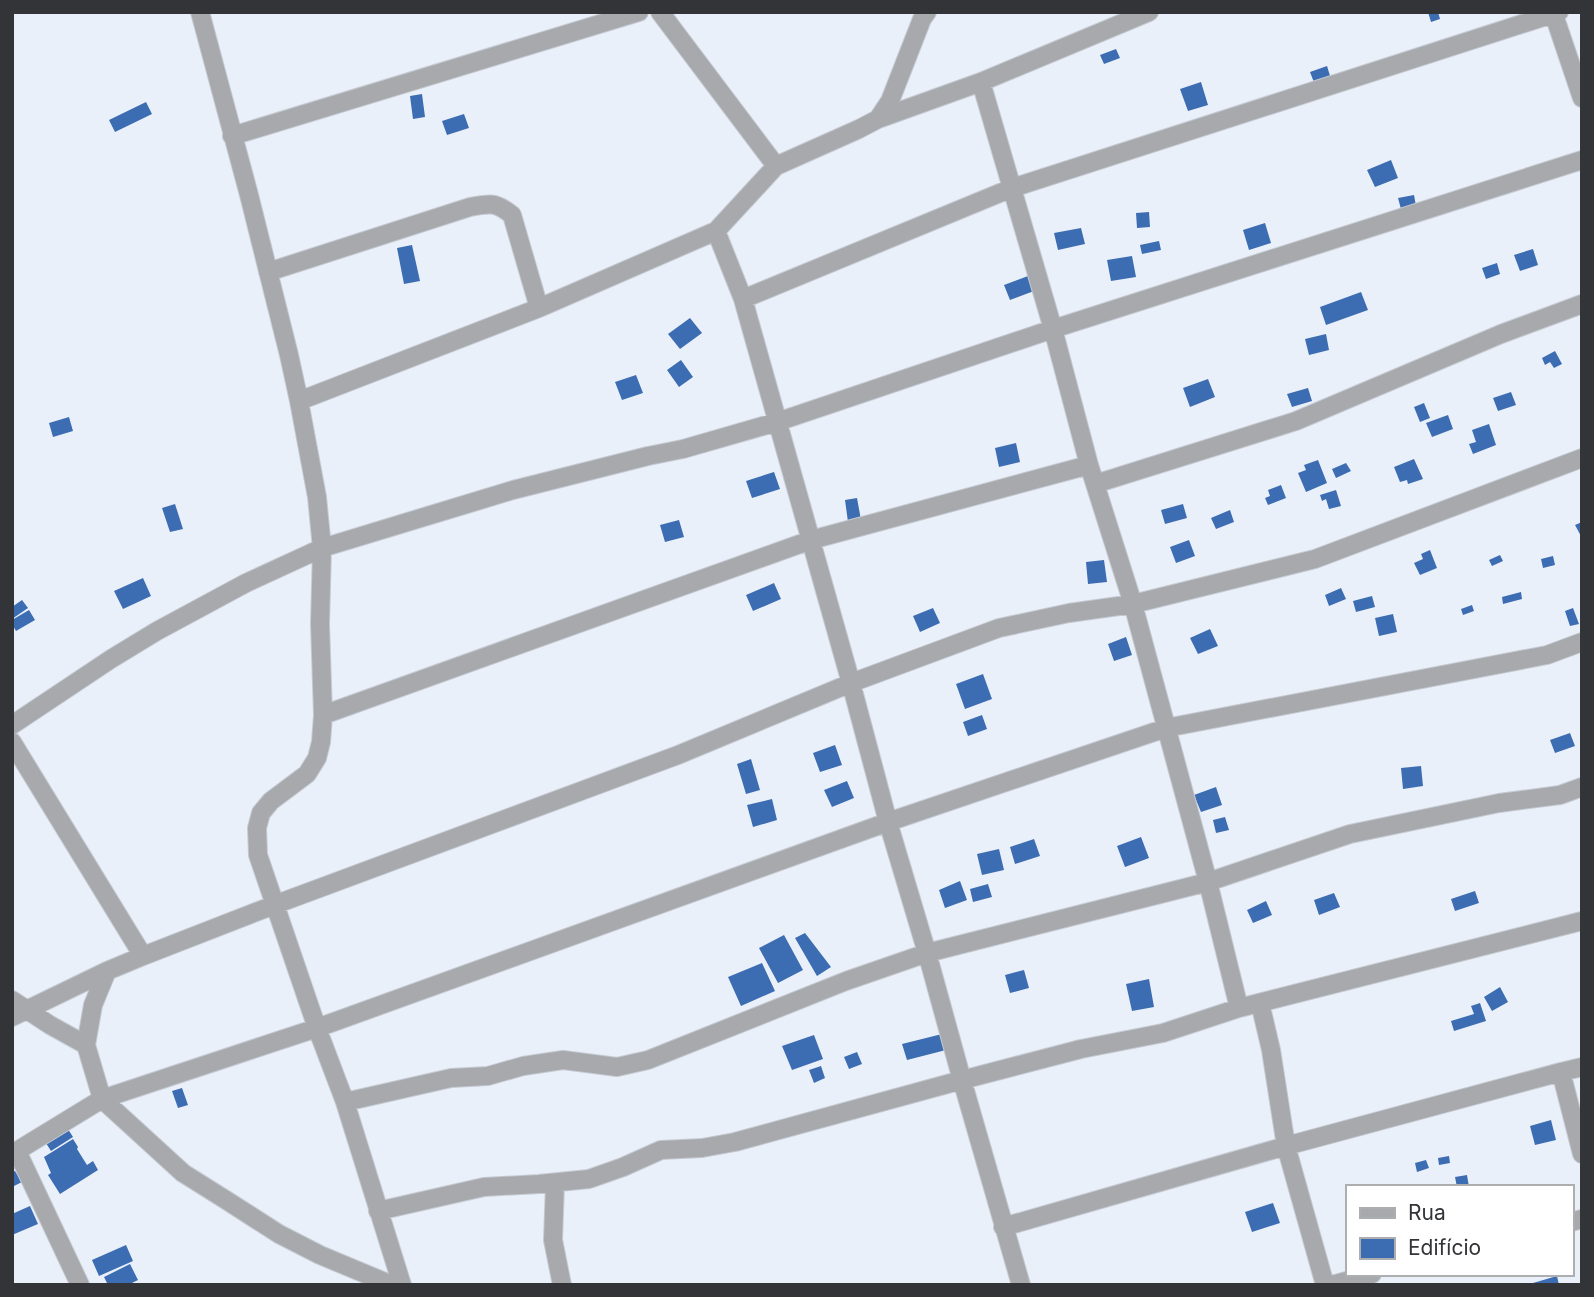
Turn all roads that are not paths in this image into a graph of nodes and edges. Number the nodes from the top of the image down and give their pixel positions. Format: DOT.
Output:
graph roads {
  1 [pos="200,12"];
  2 [pos="639,12"];
  3 [pos="660,12"];
  4 [pos="927,12"];
  5 [pos="1149,12"];
  6 [pos="1555,13"];
  7 [pos="981,82"];
  8 [pos="1582,98"];
  9 [pos="878,119"];
  10 [pos="233,136"];
  11 [pos="1582,160"];
  12 [pos="776,166"];
  13 [pos="1012,188"];
  14 [pos="716,231"];
  15 [pos="268,272"];
  16 [pos="743,299"];
  17 [pos="1582,304"];
  18 [pos="539,308"];
  19 [pos="1053,329"];
  20 [pos="299,401"];
  21 [pos="777,422"];
  22 [pos="1582,458"];
  23 [pos="1089,465"];
  24 [pos="1096,484"];
  25 [pos="811,540"];
  26 [pos="322,548"];
  27 [pos="1133,604"];
  28 [pos="1582,642"];
  29 [pos="850,683"];
  30 [pos="323,715"];
  31 [pos="12,725"];
  32 [pos="1166,728"];
  33 [pos="12,742"];
  34 [pos="1582,787"];
  35 [pos="888,822"];
  36 [pos="1208,882"];
  37 [pos="274,905"];
  38 [pos="1582,921"];
  39 [pos="927,953"];
  40 [pos="143,956"];
  41 [pos="107,971"];
  42 [pos="1260,1003"];
  43 [pos="1239,1007"];
  44 [pos="17,1008"];
  45 [pos="317,1028"];
  46 [pos="86,1045"];
  47 [pos="1582,1067"];
  48 [pos="1561,1072"];
  49 [pos="962,1080"];
  50 [pos="102,1099"];
  51 [pos="345,1102"];
  52 [pos="1286,1146"];
  53 [pos="15,1152"];
  54 [pos="1582,1154"];
  55 [pos="555,1183"];
  56 [pos="378,1212"];
  57 [pos="1003,1227"];
  58 [pos="1365,1276"];
  59 [pos="80,1285"];
  60 [pos="392,1285"];
  61 [pos="402,1285"];
  62 [pos="562,1285"];
  63 [pos="1021,1285"];
  64 [pos="1325,1285"];
  65 [pos="1332,1285"];
  1 -- 10 [label="street"];
  2 -- 10 [label="street"];
  3 -- 12 [label="street"];
  4 -- 9 [label="street"];
  5 -- 7 [label="street"];
  6 -- 8 [label="street"];
  6 -- 13 [label="street"];
  7 -- 9 [label="street"];
  7 -- 13 [label="street"];
  9 -- 12 [label="street"];
  10 -- 15 [label="street"];
  11 -- 19 [label="street"];
  12 -- 14 [label="street"];
  13 -- 16 [label="street"];
  13 -- 19 [label="street"];
  14 -- 16 [label="street"];
  14 -- 18 [label="street"];
  15 -- 18 [label="street"];
  15 -- 20 [label="street"];
  16 -- 21 [label="street"];
  17 -- 24 [label="street"];
  18 -- 20 [label="street"];
  19 -- 21 [label="street"];
  19 -- 23 [label="street"];
  20 -- 26 [label="street"];
  21 -- 25 [label="street"];
  21 -- 26 [label="street"];
  22 -- 27 [label="street"];
  23 -- 24 [label="street"];
  23 -- 25 [label="street"];
  24 -- 27 [label="street"];
  25 -- 29 [label="street"];
  25 -- 30 [label="street"];
  26 -- 30 [label="street"];
  26 -- 31 [label="street"];
  27 -- 29 [label="street"];
  27 -- 32 [label="street"];
  28 -- 32 [label="street"];
  29 -- 35 [label="street"];
  29 -- 37 [label="street"];
  30 -- 37 [label="street"];
  32 -- 35 [label="street"];
  32 -- 36 [label="street"];
  33 -- 40 [label="street"];
  34 -- 36 [label="street"];
  35 -- 39 [label="street"];
  35 -- 45 [label="street"];
  36 -- 39 [label="street"];
  36 -- 43 [label="street"];
  37 -- 40 [label="street"];
  37 -- 45 [label="street"];
  38 -- 42 [label="street"];
  39 -- 49 [label="street"];
  39 -- 51 [label="street"];
  40 -- 41 [label="street"];
  41 -- 44 [label="street"];
  41 -- 46 [label="street"];
  42 -- 43 [label="street"];
  42 -- 52 [label="street"];
  43 -- 49 [label="street"];
  44 -- 46 [label="street"];
  45 -- 50 [label="street"];
  45 -- 51 [label="street"];
  46 -- 50 [label="street"];
  47 -- 48 [label="street"];
  48 -- 52 [label="street"];
  48 -- 54 [label="street"];
  49 -- 55 [label="street"];
  49 -- 57 [label="street"];
  50 -- 53 [label="street"];
  50 -- 60 [label="street"];
  51 -- 56 [label="street"];
  52 -- 57 [label="street"];
  52 -- 64 [label="street"];
  53 -- 59 [label="street"];
  55 -- 56 [label="street"];
  55 -- 62 [label="street"];
  56 -- 61 [label="street"];
  57 -- 63 [label="street"];
  58 -- 65 [label="street"];
}
